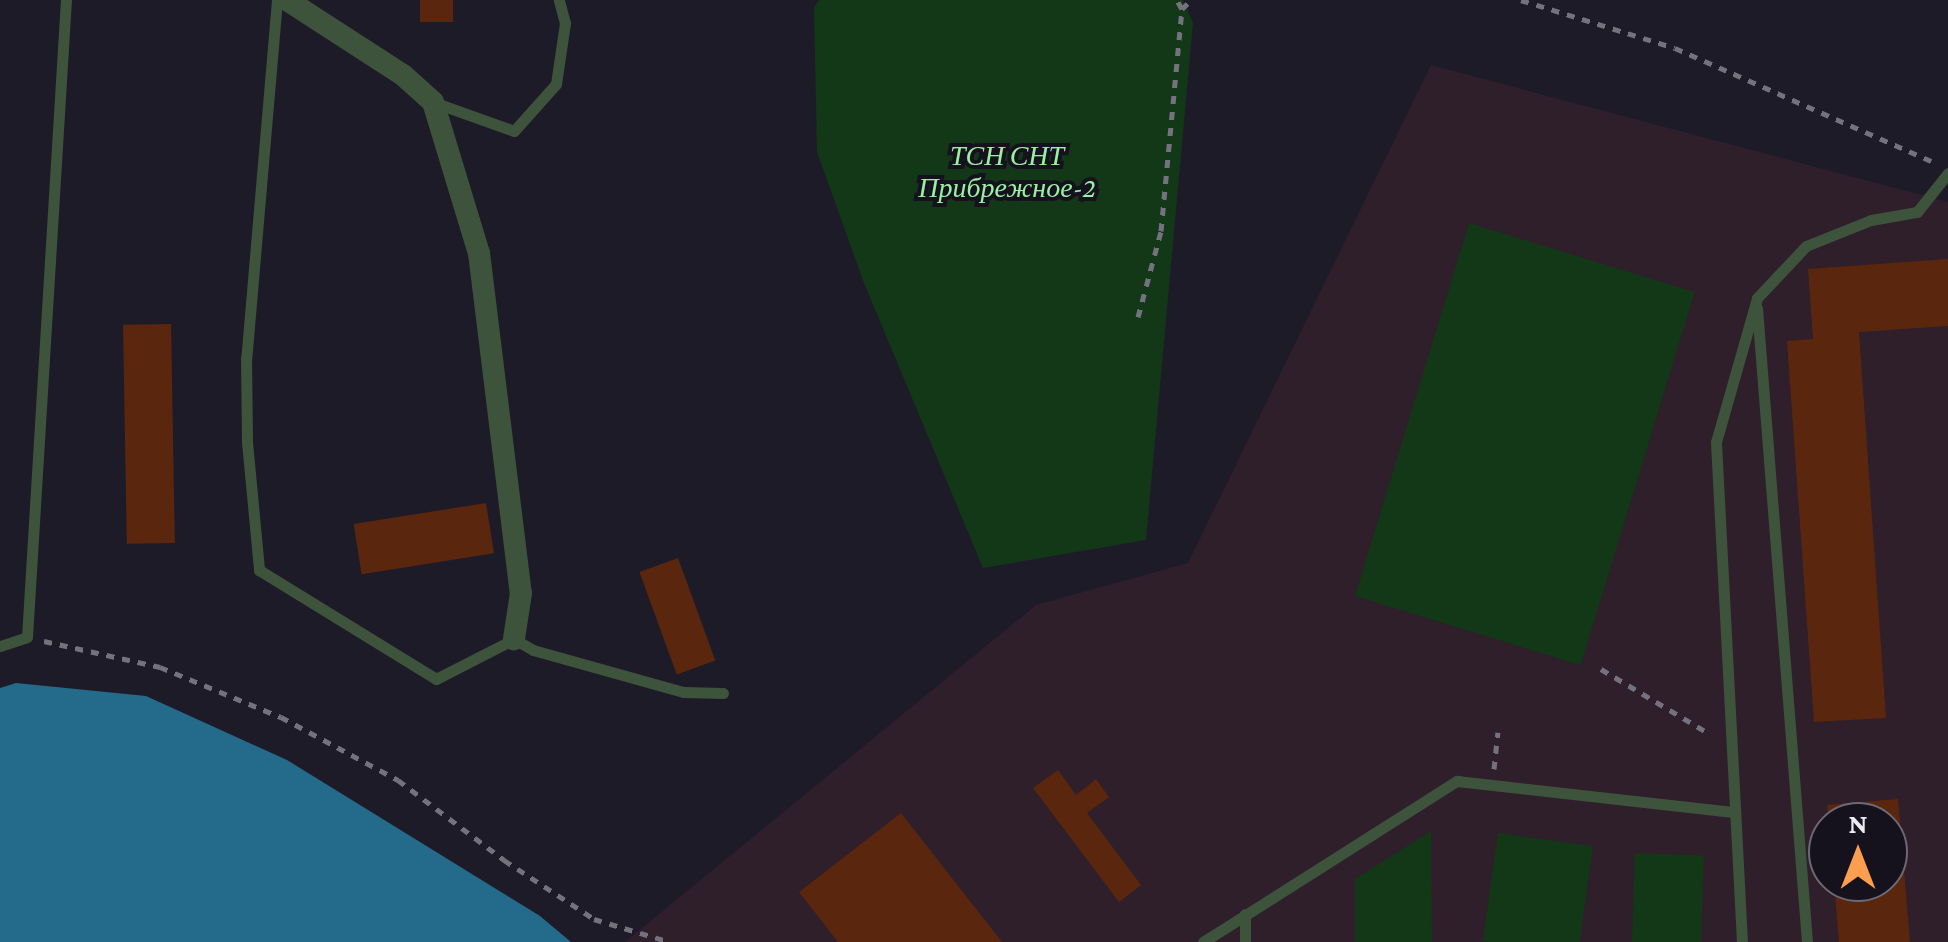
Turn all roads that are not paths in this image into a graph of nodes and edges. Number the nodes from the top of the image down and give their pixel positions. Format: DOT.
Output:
graph roads {
  1 [pos="66,0"];
  2 [pos="277,0"];
  3 [pos="287,0"];
  4 [pos="559,0"];
  5 [pos="433,102"];
  6 [pos="1948,171"];
  7 [pos="1757,298"];
  8 [pos="514,638"];
  9 [pos="0,646"];
  10 [pos="723,693"];
  11 [pos="1735,812"];
  12 [pos="1245,914"];
  13 [pos="1203,942"];
  14 [pos="1245,942"];
  15 [pos="1742,942"];
  16 [pos="1807,942"];
  1 -- 9 [label="lane"];
  2 -- 8 [label="lane"];
  3 -- 5 [label="street"];
  4 -- 5 [label="lane"];
  5 -- 8 [label="street"];
  6 -- 7 [label="lane"];
  7 -- 11 [label="lane"];
  7 -- 16 [label="lane"];
  8 -- 10 [label="lane"];
  11 -- 12 [label="lane"];
  11 -- 15 [label="lane"];
  12 -- 13 [label="lane"];
  12 -- 14 [label="lane"];
}
